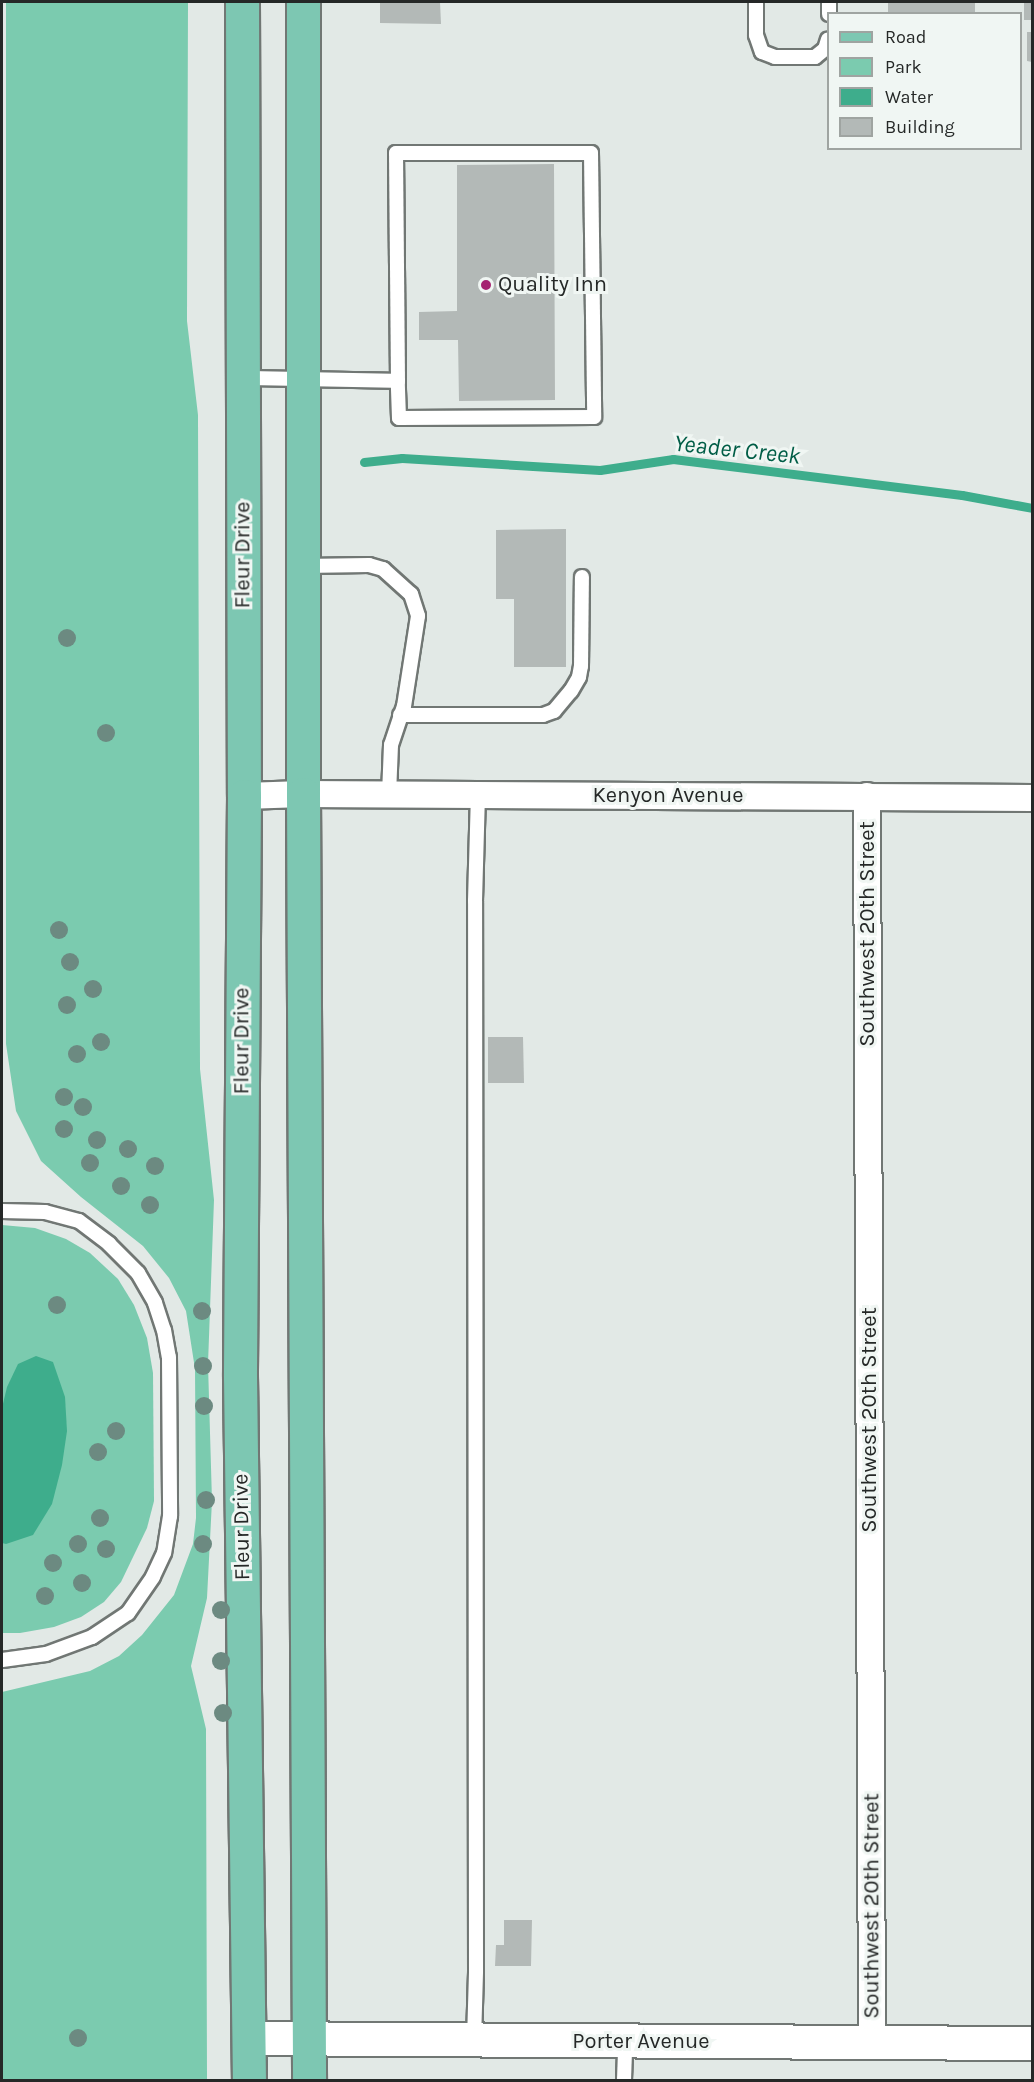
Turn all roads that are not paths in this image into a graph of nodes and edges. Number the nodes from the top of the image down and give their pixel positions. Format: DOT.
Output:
graph roads {
  1 [pos="242,2"];
  2 [pos="303,2"];
  3 [pos="756,2"];
  4 [pos="827,42"];
  5 [pos="243,378"];
  6 [pos="303,379"];
  7 [pos="399,381"];
  8 [pos="303,566"];
  9 [pos="582,577"];
  10 [pos="400,715"];
  11 [pos="303,794"];
  12 [pos="389,795"];
  13 [pos="478,795"];
  14 [pos="244,796"];
  15 [pos="867,796"];
  16 [pos="1032,798"];
  17 [pos="2,1211"];
  18 [pos="2,1660"];
  19 [pos="249,2038"];
  20 [pos="309,2039"];
  21 [pos="474,2040"];
  22 [pos="625,2042"];
  23 [pos="872,2043"];
  24 [pos="1032,2043"];
  25 [pos="249,2080"];
  26 [pos="309,2080"];
  27 [pos="624,2080"];
  1 -- 5 [label="main road, Fleur Drive"];
  2 -- 6 [label="main road"];
  3 -- 4 [label="lane"];
  5 -- 6 [label="lane"];
  5 -- 14 [label="main road, Fleur Drive"];
  6 -- 7 [label="lane"];
  6 -- 8 [label="main road"];
  7 -- 7 [label="lane"];
  8 -- 10 [label="lane"];
  8 -- 11 [label="main road"];
  9 -- 10 [label="lane"];
  10 -- 12 [label="lane"];
  11 -- 12 [label="street, Kenyon Avenue"];
  11 -- 14 [label="street, Kenyon Avenue"];
  11 -- 20 [label="main road"];
  12 -- 13 [label="street, Kenyon Avenue"];
  13 -- 15 [label="street, Kenyon Avenue"];
  13 -- 21 [label="lane"];
  14 -- 19 [label="main road, Fleur Drive"];
  15 -- 16 [label="street, Kenyon Avenue"];
  15 -- 23 [label="street, Southwest 20th Street"];
  17 -- 18 [label="lane"];
  19 -- 20 [label="street, Porter Avenue"];
  19 -- 25 [label="main road, Fleur Drive"];
  20 -- 21 [label="street, Porter Avenue"];
  20 -- 26 [label="main road"];
  21 -- 22 [label="street, Porter Avenue"];
  22 -- 23 [label="street, Porter Avenue"];
  22 -- 27 [label="lane"];
  23 -- 24 [label="street, Porter Avenue"];
}
